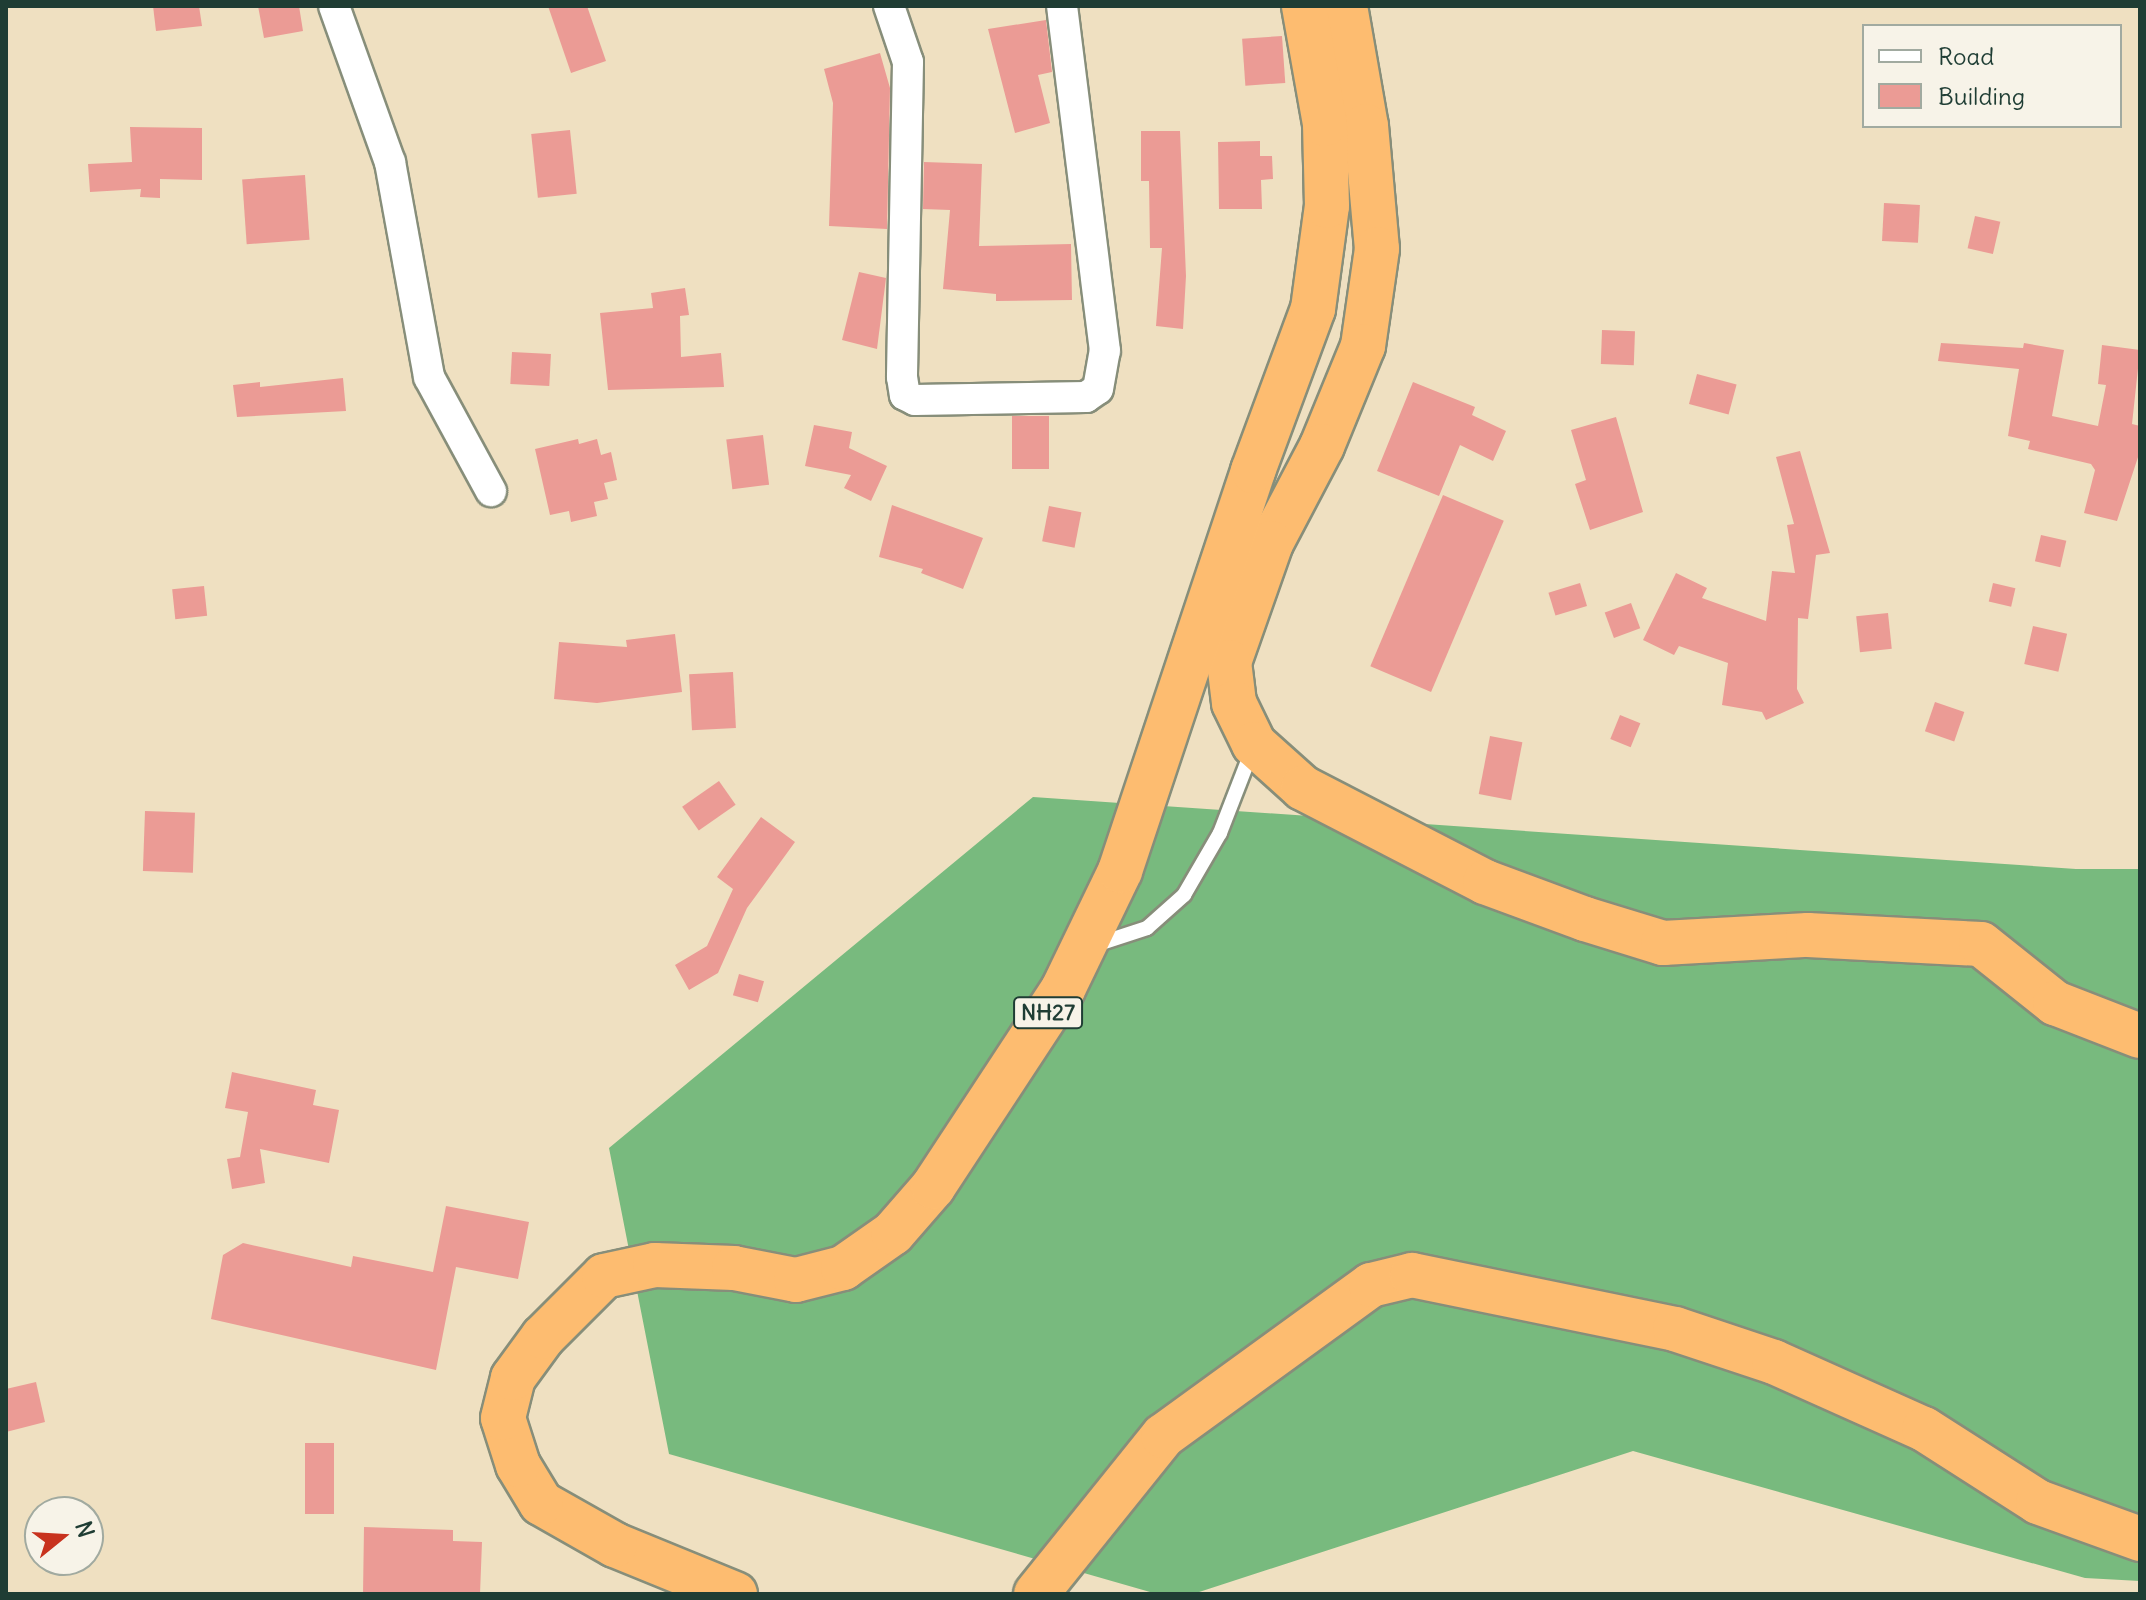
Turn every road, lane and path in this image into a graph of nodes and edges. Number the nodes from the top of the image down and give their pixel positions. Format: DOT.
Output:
graph roads {
  1 [pos="334,6"];
  2 [pos="889,6"];
  3 [pos="1062,6"];
  4 [pos="1304,6"];
  5 [pos="1345,6"];
  6 [pos="491,491"];
  7 [pos="1254,744"];
  8 [pos="1083,948"];
  9 [pos="2140,1036"];
  10 [pos="2140,1539"];
  11 [pos="735,1594"];
  12 [pos="1036,1594"];
  1 -- 6 [label="street"];
  2 -- 3 [label="street"];
  4 -- 8 [label="highway, NH27"];
  5 -- 7 [label="highway"];
  7 -- 8 [label="lane"];
  7 -- 9 [label="highway"];
  8 -- 11 [label="highway, NH27"];
  10 -- 12 [label="highway"];
}
